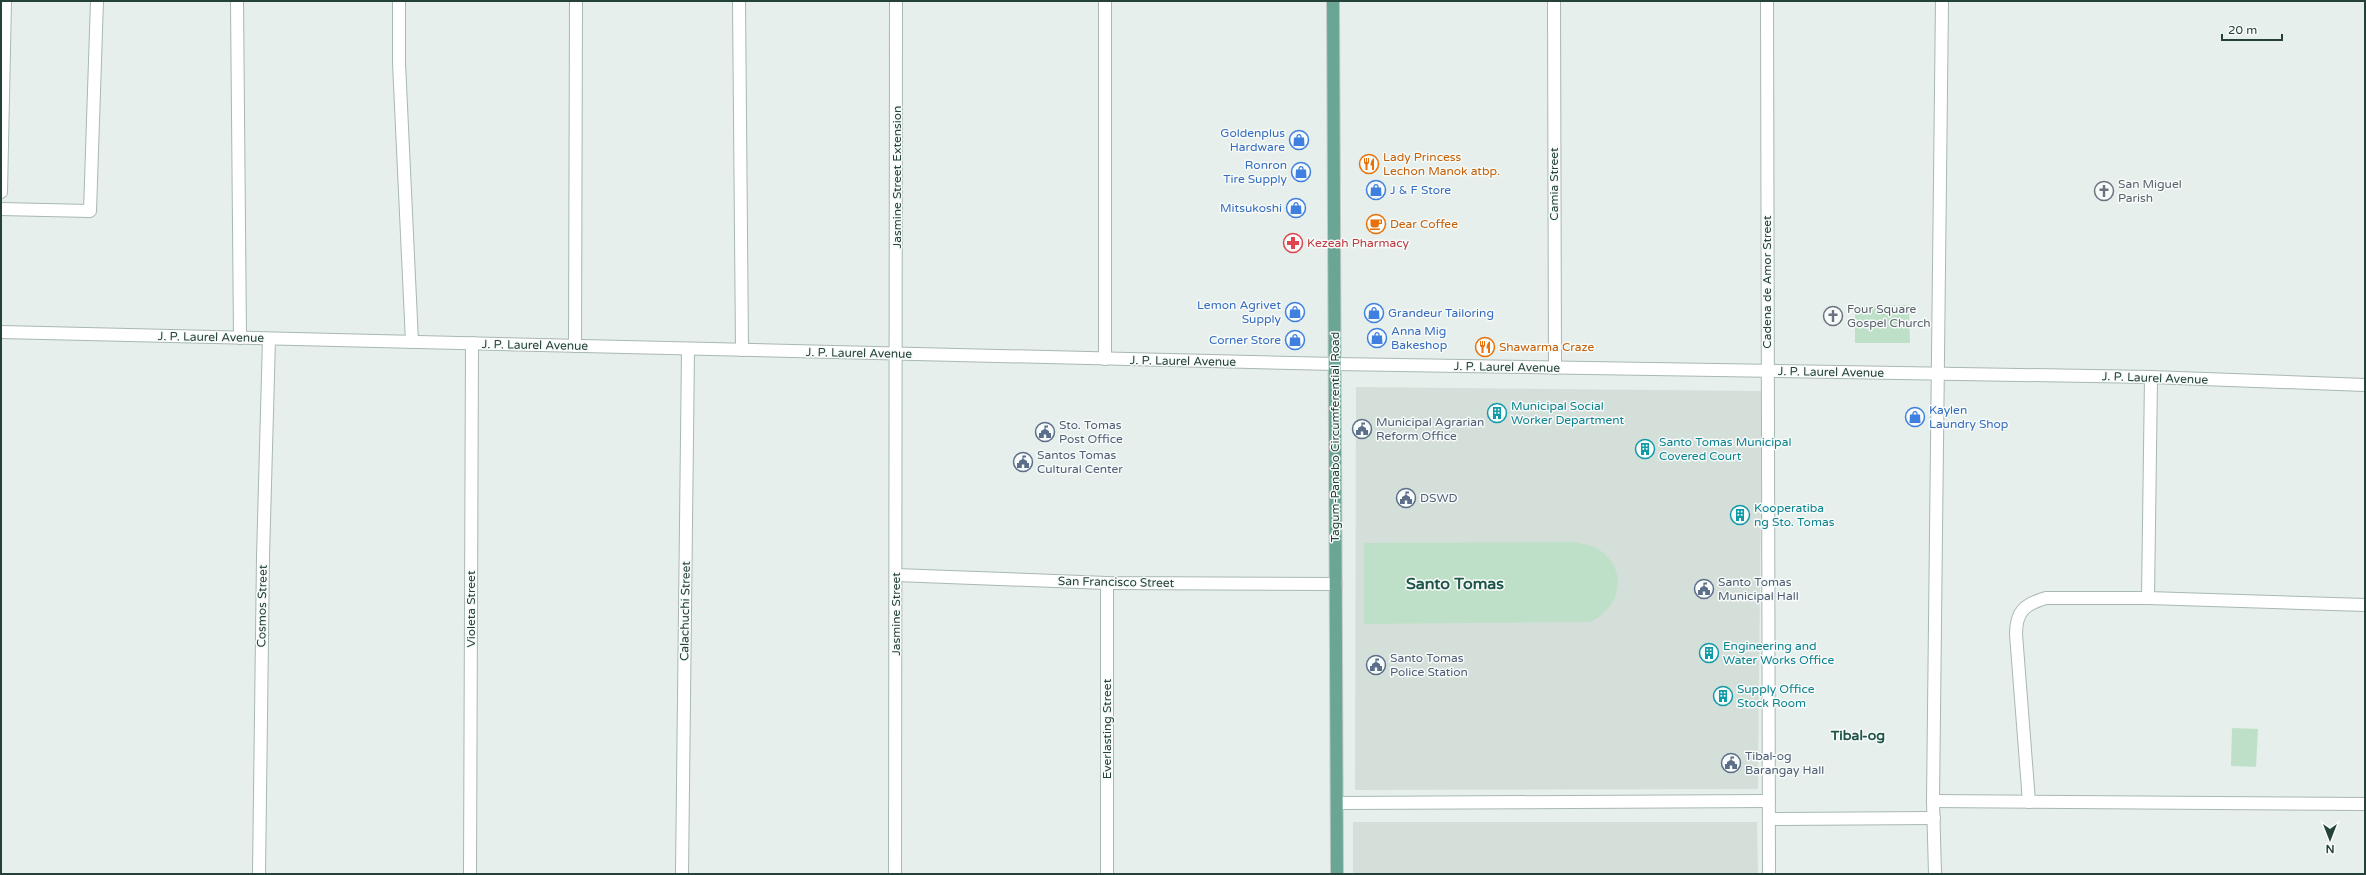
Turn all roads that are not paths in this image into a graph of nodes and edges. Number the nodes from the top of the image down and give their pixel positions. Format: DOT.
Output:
graph roads {
  1 [pos="5,1"];
  2 [pos="97,1"];
  3 [pos="238,1"];
  4 [pos="399,1"];
  5 [pos="576,1"];
  6 [pos="739,1"];
  7 [pos="896,1"];
  8 [pos="1105,1"];
  9 [pos="1333,1"];
  10 [pos="1554,1"];
  11 [pos="1767,1"];
  12 [pos="1942,1"];
  13 [pos="1,192"];
  14 [pos="1,209"];
  15 [pos="1,332"];
  16 [pos="240,338"];
  17 [pos="269,339"];
  18 [pos="412,342"];
  19 [pos="472,343"];
  20 [pos="575,346"];
  21 [pos="688,349"];
  22 [pos="742,350"];
  23 [pos="897,354"];
  24 [pos="1105,359"];
  25 [pos="1335,364"];
  26 [pos="1555,368"];
  27 [pos="1768,371"];
  28 [pos="1940,374"];
  29 [pos="2151,377"];
  30 [pos="2365,385"];
  31 [pos="896,575"];
  32 [pos="1107,583"];
  33 [pos="1336,584"];
  34 [pos="2148,598"];
  35 [pos="2365,605"];
  36 [pos="1769,801"];
  37 [pos="1933,801"];
  38 [pos="2028,802"];
  39 [pos="1337,803"];
  40 [pos="2365,804"];
  41 [pos="1934,818"];
  42 [pos="1769,819"];
  43 [pos="259,874"];
  44 [pos="470,874"];
  45 [pos="682,874"];
  46 [pos="895,874"];
  47 [pos="1107,874"];
  48 [pos="1337,874"];
  49 [pos="1769,874"];
  50 [pos="1936,874"];
  1 -- 13 [label="street"];
  2 -- 14 [label="street"];
  3 -- 16 [label="street"];
  4 -- 18 [label="street"];
  5 -- 20 [label="street"];
  6 -- 22 [label="street"];
  7 -- 23 [label="street, Jasmine Street Extension"];
  8 -- 24 [label="street"];
  9 -- 25 [label="main road, Tagum-Panabo Circumferential Road"];
  10 -- 26 [label="street, Camia Street"];
  11 -- 27 [label="street, Cadena de Amor Street"];
  12 -- 28 [label="street"];
  15 -- 16 [label="street, J. P. Laurel Avenue"];
  16 -- 17 [label="street, J. P. Laurel Avenue"];
  17 -- 18 [label="street, J. P. Laurel Avenue"];
  17 -- 43 [label="street, Cosmos Street"];
  18 -- 19 [label="street, J. P. Laurel Avenue"];
  19 -- 20 [label="street, J. P. Laurel Avenue"];
  19 -- 44 [label="street, Violeta Street"];
  20 -- 21 [label="street, J. P. Laurel Avenue"];
  21 -- 22 [label="street, J. P. Laurel Avenue"];
  21 -- 45 [label="street, Calachuchi Street"];
  22 -- 23 [label="street, J. P. Laurel Avenue"];
  23 -- 24 [label="street, J. P. Laurel Avenue"];
  23 -- 31 [label="street, Jasmine Street"];
  24 -- 25 [label="street, J. P. Laurel Avenue"];
  25 -- 26 [label="street, J. P. Laurel Avenue"];
  25 -- 33 [label="main road, Tagum-Panabo Circumferential Road"];
  26 -- 27 [label="street, J. P. Laurel Avenue"];
  27 -- 28 [label="street, J. P. Laurel Avenue"];
  27 -- 36 [label="street, Cadena de Amor Street"];
  28 -- 29 [label="street, J. P. Laurel Avenue"];
  28 -- 37 [label="street"];
  29 -- 30 [label="street, J. P. Laurel Avenue"];
  29 -- 34 [label="street"];
  31 -- 32 [label="street, San Francisco Street"];
  31 -- 46 [label="street, Jasmine Street"];
  32 -- 33 [label="street, San Francisco Street"];
  32 -- 47 [label="street, Everlasting Street"];
  33 -- 39 [label="main road, Tagum-Panabo Circumferential Road"];
  34 -- 35 [label="street"];
  34 -- 38 [label="street"];
  36 -- 39 [label="street"];
  36 -- 42 [label="street, Cadena de Amor Street"];
  37 -- 38 [label="street"];
  37 -- 41 [label="street"];
  38 -- 40 [label="street"];
  39 -- 48 [label="main road, Tagum-Panabo Circumferential Road"];
  41 -- 42 [label="street"];
  41 -- 50 [label="street"];
  42 -- 49 [label="street, Cadena de Amor Street"];
}
